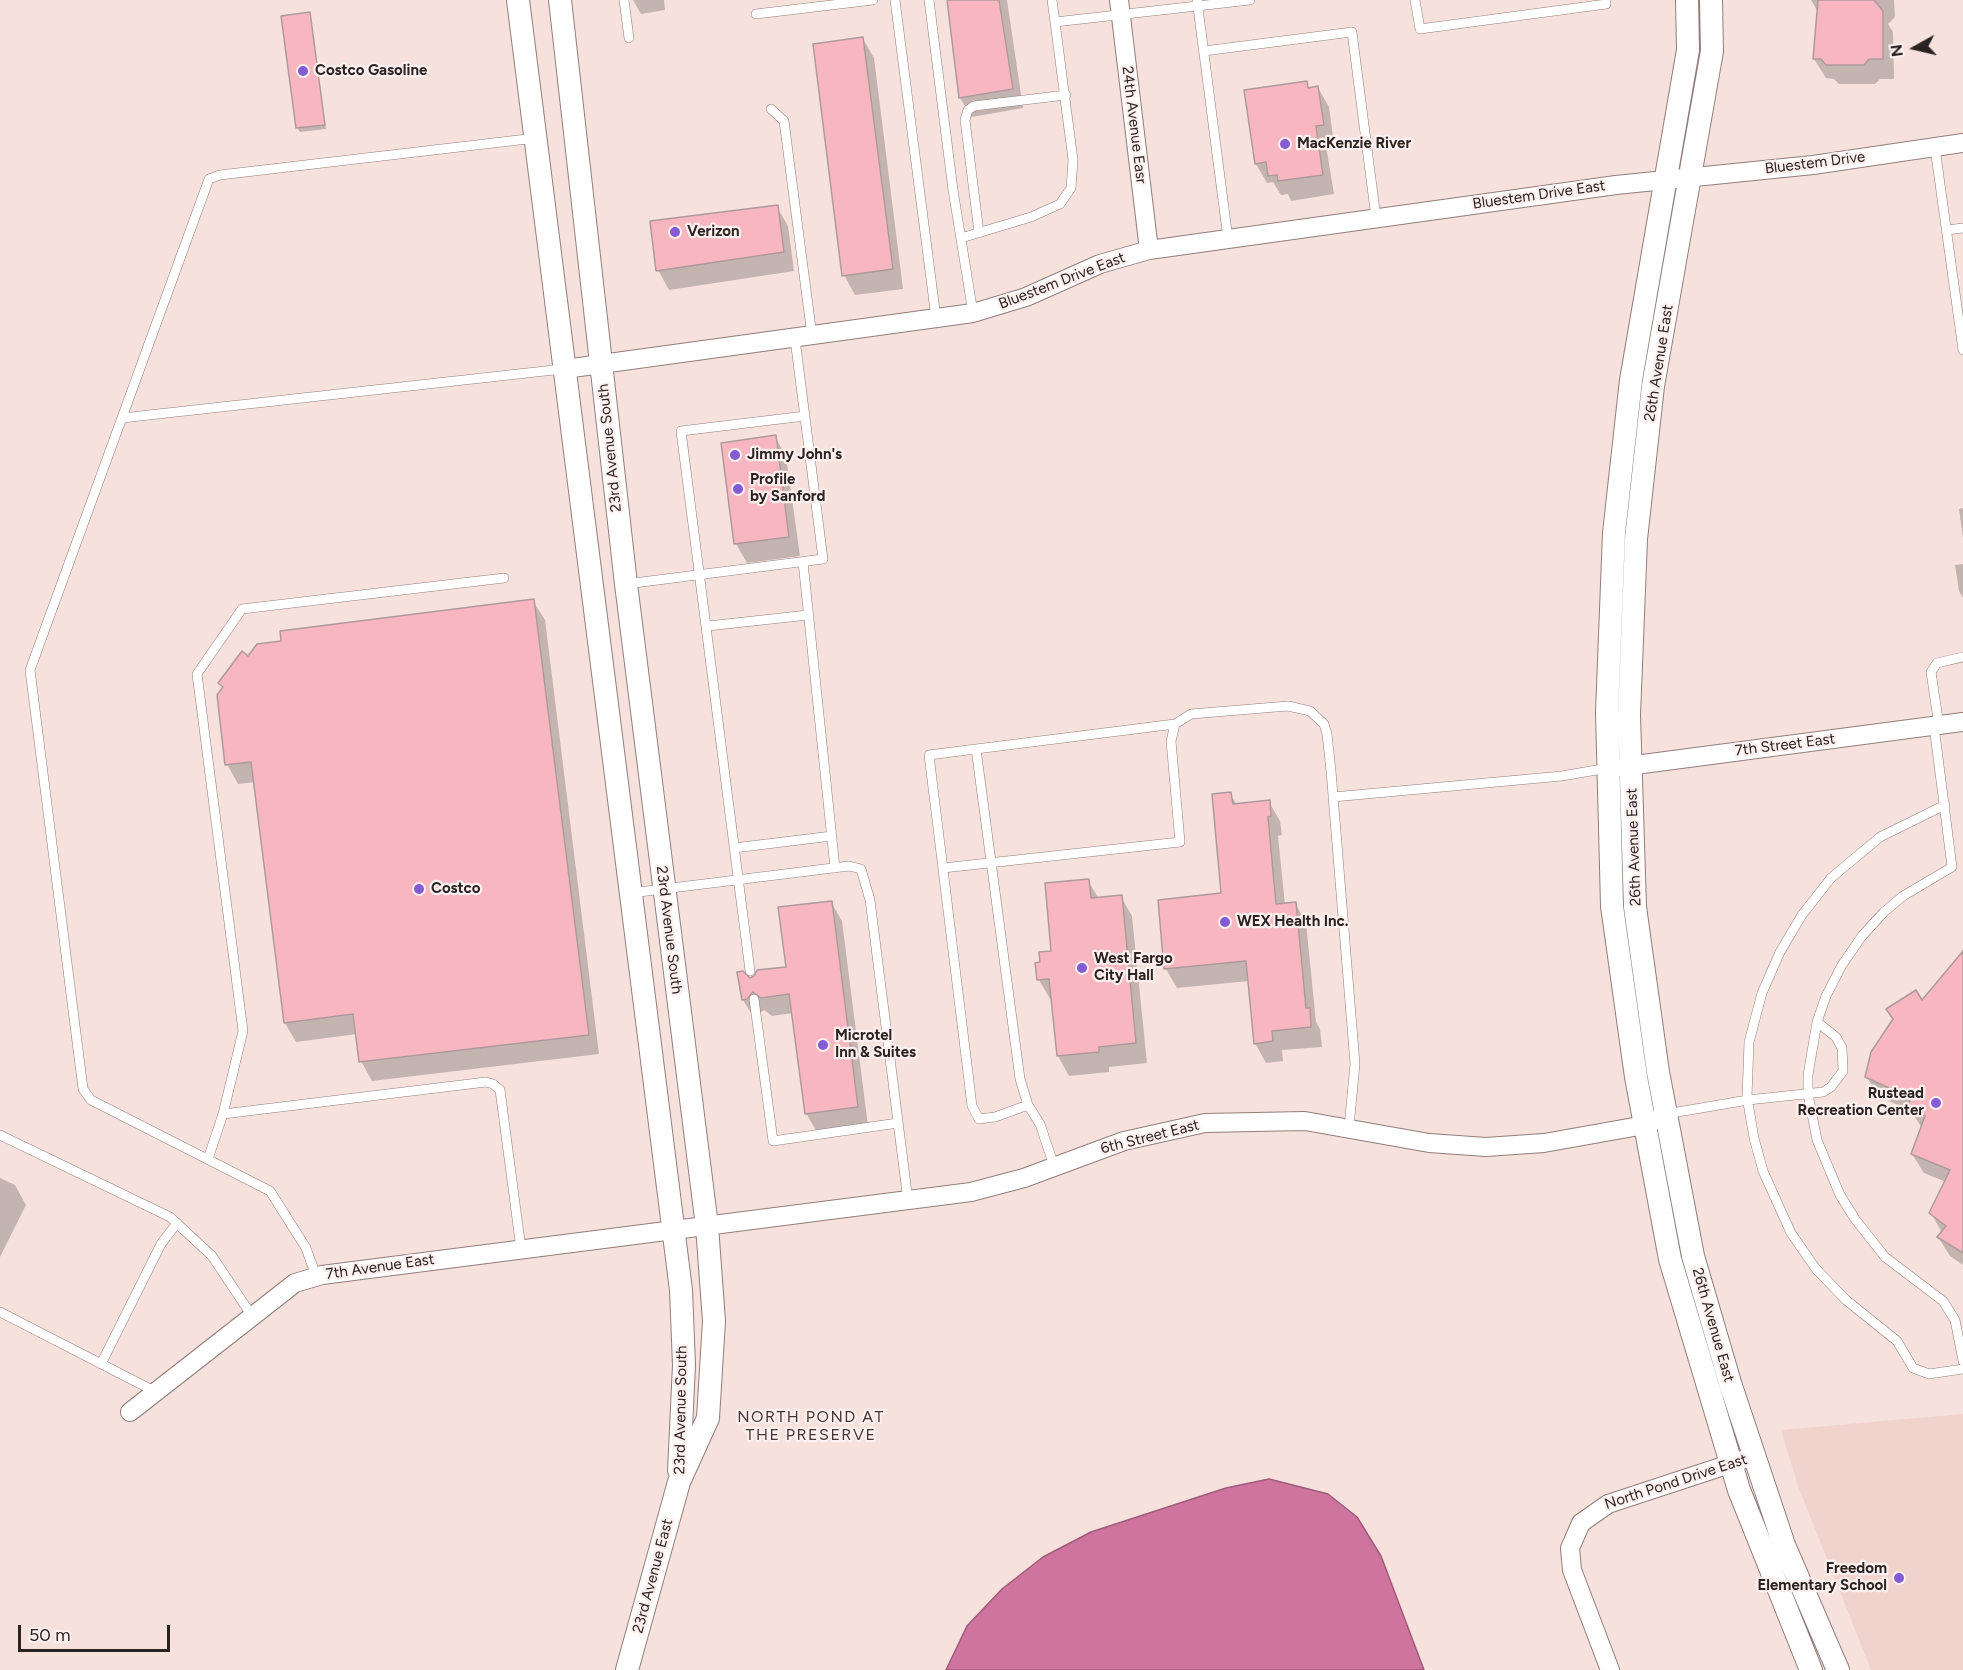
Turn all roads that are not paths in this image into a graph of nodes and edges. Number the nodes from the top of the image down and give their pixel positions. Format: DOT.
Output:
graph roads {
  1 [pos="518,0"];
  2 [pos="560,0"];
  3 [pos="624,0"];
  4 [pos="873,0"];
  5 [pos="895,0"];
  6 [pos="929,0"];
  7 [pos="1052,0"];
  8 [pos="1250,0"];
  9 [pos="1415,0"];
  10 [pos="1606,0"];
  11 [pos="1687,0"];
  12 [pos="1711,0"];
  13 [pos="1197,3"];
  14 [pos="1120,8"];
  15 [pos="756,15"];
  16 [pos="1055,22"];
  17 [pos="629,38"];
  18 [pos="1204,51"];
  19 [pos="1066,95"];
  20 [pos="771,109"];
  21 [pos="536,138"];
  22 [pos="1963,143"];
  23 [pos="1935,148"];
  24 [pos="1691,175"];
  25 [pos="1666,178"];
  26 [pos="1376,218"];
  27 [pos="1963,228"];
  28 [pos="1947,230"];
  29 [pos="979,233"];
  30 [pos="961,238"];
  31 [pos="1228,239"];
  32 [pos="1149,250"];
  33 [pos="973,313"];
  34 [pos="936,318"];
  35 [pos="804,337"];
  36 [pos="1963,350"];
  37 [pos="601,365"];
  38 [pos="565,369"];
  39 [pos="805,416"];
  40 [pos="122,418"];
  41 [pos="803,562"];
  42 [pos="700,575"];
  43 [pos="504,578"];
  44 [pos="626,584"];
  45 [pos="808,615"];
  46 [pos="708,626"];
  47 [pos="1963,657"];
  48 [pos="1963,722"];
  49 [pos="1175,724"];
  50 [pos="1937,726"];
  51 [pos="976,748"];
  52 [pos="1631,766"];
  53 [pos="1608,768"];
  54 [pos="1334,797"];
  55 [pos="1945,805"];
  56 [pos="832,837"];
  57 [pos="734,848"];
  58 [pos="990,863"];
  59 [pos="835,868"];
  60 [pos="943,868"];
  61 [pos="738,879"];
  62 [pos="664,888"];
  63 [pos="631,893"];
  64 [pos="750,970"];
  65 [pos="754,999"];
  66 [pos="1817,1022"];
  67 [pos="1808,1094"];
  68 [pos="1748,1100"];
  69 [pos="1028,1105"];
  70 [pos="223,1114"];
  71 [pos="1666,1114"];
  72 [pos="898,1123"];
  73 [pos="1645,1125"];
  74 [pos="1349,1127"];
  75 [pos="0,1135"];
  76 [pos="208,1160"];
  77 [pos="1054,1166"];
  78 [pos="908,1201"];
  79 [pos="177,1223"];
  80 [pos="707,1226"];
  81 [pos="673,1228"];
  82 [pos="521,1249"];
  83 [pos="316,1276"];
  84 [pos="0,1312"];
  85 [pos="252,1317"];
  86 [pos="1963,1361"];
  87 [pos="100,1364"];
  88 [pos="1963,1370"];
  89 [pos="156,1392"];
  90 [pos="130,1412"];
  91 [pos="1754,1456"];
  92 [pos="1732,1462"];
  93 [pos="679,1482"];
  94 [pos="627,1670"];
  95 [pos="1610,1670"];
  96 [pos="1811,1670"];
  97 [pos="1838,1670"];
  1 -- 21 [label="street, 23rd Avenue South"];
  2 -- 37 [label="street, 23rd Avenue South"];
  3 -- 17 [label="lane"];
  4 -- 15 [label="lane"];
  5 -- 34 [label="lane"];
  6 -- 30 [label="lane"];
  7 -- 16 [label="lane"];
  8 -- 13 [label="lane"];
  9 -- 10 [label="lane"];
  11 -- 25 [label="street, 26th Avenue East"];
  12 -- 24 [label="street, 26th Avenue East"];
  13 -- 14 [label="lane"];
  13 -- 18 [label="lane"];
  14 -- 16 [label="lane"];
  14 -- 32 [label="street, 24th Avenue Easr"];
  16 -- 19 [label="lane"];
  18 -- 26 [label="lane"];
  18 -- 31 [label="lane"];
  19 -- 29 [label="lane"];
  19 -- 29 [label="lane"];
  20 -- 35 [label="lane"];
  21 -- 38 [label="street, 23rd Avenue South"];
  21 -- 40 [label="lane"];
  22 -- 23 [label="street, Bluestem Drive"];
  23 -- 24 [label="street, Bluestem Drive"];
  23 -- 28 [label="lane"];
  24 -- 25 [label="street, Bluestem Drive"];
  24 -- 52 [label="street, 26th Avenue East"];
  25 -- 26 [label="street, Bluestem Drive East"];
  25 -- 53 [label="street, 26th Avenue East"];
  26 -- 31 [label="street, Bluestem Drive East"];
  27 -- 28 [label="lane"];
  28 -- 36 [label="lane"];
  29 -- 30 [label="lane"];
  30 -- 33 [label="lane"];
  31 -- 32 [label="street, Bluestem Drive East"];
  32 -- 33 [label="street, Bluestem Drive East"];
  33 -- 34 [label="street, Bluestem Drive East"];
  34 -- 35 [label="street, Bluestem Drive East"];
  35 -- 37 [label="street, Bluestem Drive East"];
  35 -- 39 [label="lane"];
  37 -- 38 [label="street, Bluestem Drive East"];
  37 -- 44 [label="street, 23rd Avenue South"];
  38 -- 40 [label="lane"];
  38 -- 63 [label="street, 23rd Avenue South"];
  39 -- 41 [label="lane"];
  39 -- 42 [label="lane"];
  40 -- 76 [label="lane"];
  41 -- 42 [label="lane"];
  41 -- 45 [label="lane"];
  42 -- 44 [label="lane"];
  42 -- 46 [label="lane"];
  43 -- 70 [label="lane"];
  44 -- 62 [label="street, 23rd Avenue South"];
  45 -- 46 [label="lane"];
  45 -- 56 [label="lane"];
  46 -- 57 [label="lane"];
  47 -- 50 [label="lane"];
  48 -- 50 [label="street, 7th Street East"];
  49 -- 51 [label="lane"];
  49 -- 54 [label="lane"];
  49 -- 58 [label="lane"];
  50 -- 52 [label="street, 7th Street East"];
  50 -- 55 [label="lane"];
  51 -- 58 [label="lane"];
  51 -- 60 [label="lane"];
  52 -- 53 [label="street, 7th Street East"];
  52 -- 71 [label="street, 26th Avenue East"];
  53 -- 54 [label="lane"];
  53 -- 73 [label="street, 26th Avenue East"];
  54 -- 74 [label="lane"];
  55 -- 66 [label="lane"];
  55 -- 68 [label="lane"];
  56 -- 57 [label="lane"];
  56 -- 59 [label="lane"];
  57 -- 61 [label="lane"];
  58 -- 60 [label="lane"];
  58 -- 69 [label="lane"];
  59 -- 61 [label="lane"];
  59 -- 72 [label="lane"];
  60 -- 69 [label="lane"];
  61 -- 62 [label="lane"];
  61 -- 64 [label="lane"];
  62 -- 63 [label="lane"];
  62 -- 80 [label="street, 23rd Avenue South"];
  63 -- 81 [label="street, 23rd Avenue South"];
  65 -- 72 [label="lane"];
  66 -- 67 [label="lane"];
  66 -- 67 [label="lane"];
  67 -- 68 [label="lane"];
  67 -- 86 [label="lane"];
  68 -- 71 [label="lane"];
  68 -- 88 [label="lane"];
  69 -- 77 [label="lane"];
  70 -- 76 [label="lane"];
  70 -- 82 [label="lane"];
  71 -- 73 [label="street, 6th Street East"];
  71 -- 91 [label="street, 26th Avenue East"];
  72 -- 78 [label="lane"];
  73 -- 74 [label="street, 6th Street East"];
  73 -- 92 [label="street, 26th Avenue East"];
  74 -- 77 [label="street, 6th Street East"];
  75 -- 79 [label="lane"];
  76 -- 83 [label="lane"];
  77 -- 78 [label="street, 6th Street East"];
  78 -- 80 [label="street, 6th Street East"];
  79 -- 85 [label="lane"];
  79 -- 87 [label="lane"];
  80 -- 81 [label="street, 6th Street East"];
  80 -- 93 [label="street, 23rd Avenue South"];
  81 -- 82 [label="street, 7th Avenue East"];
  81 -- 93 [label="street, 23rd Avenue South"];
  82 -- 83 [label="street, 7th Avenue East"];
  83 -- 85 [label="street, 7th Avenue East"];
  84 -- 87 [label="lane"];
  85 -- 89 [label="street, 7th Avenue East"];
  87 -- 89 [label="lane"];
  89 -- 90 [label="street, 7th Avenue East"];
  91 -- 92 [label="street, North Pond Drive East"];
  91 -- 97 [label="street, 26th Avenue East"];
  92 -- 95 [label="street, North Pond Drive East"];
  92 -- 96 [label="street, 26th Avenue East"];
  93 -- 94 [label="street, 23rd Avenue East"];
}
